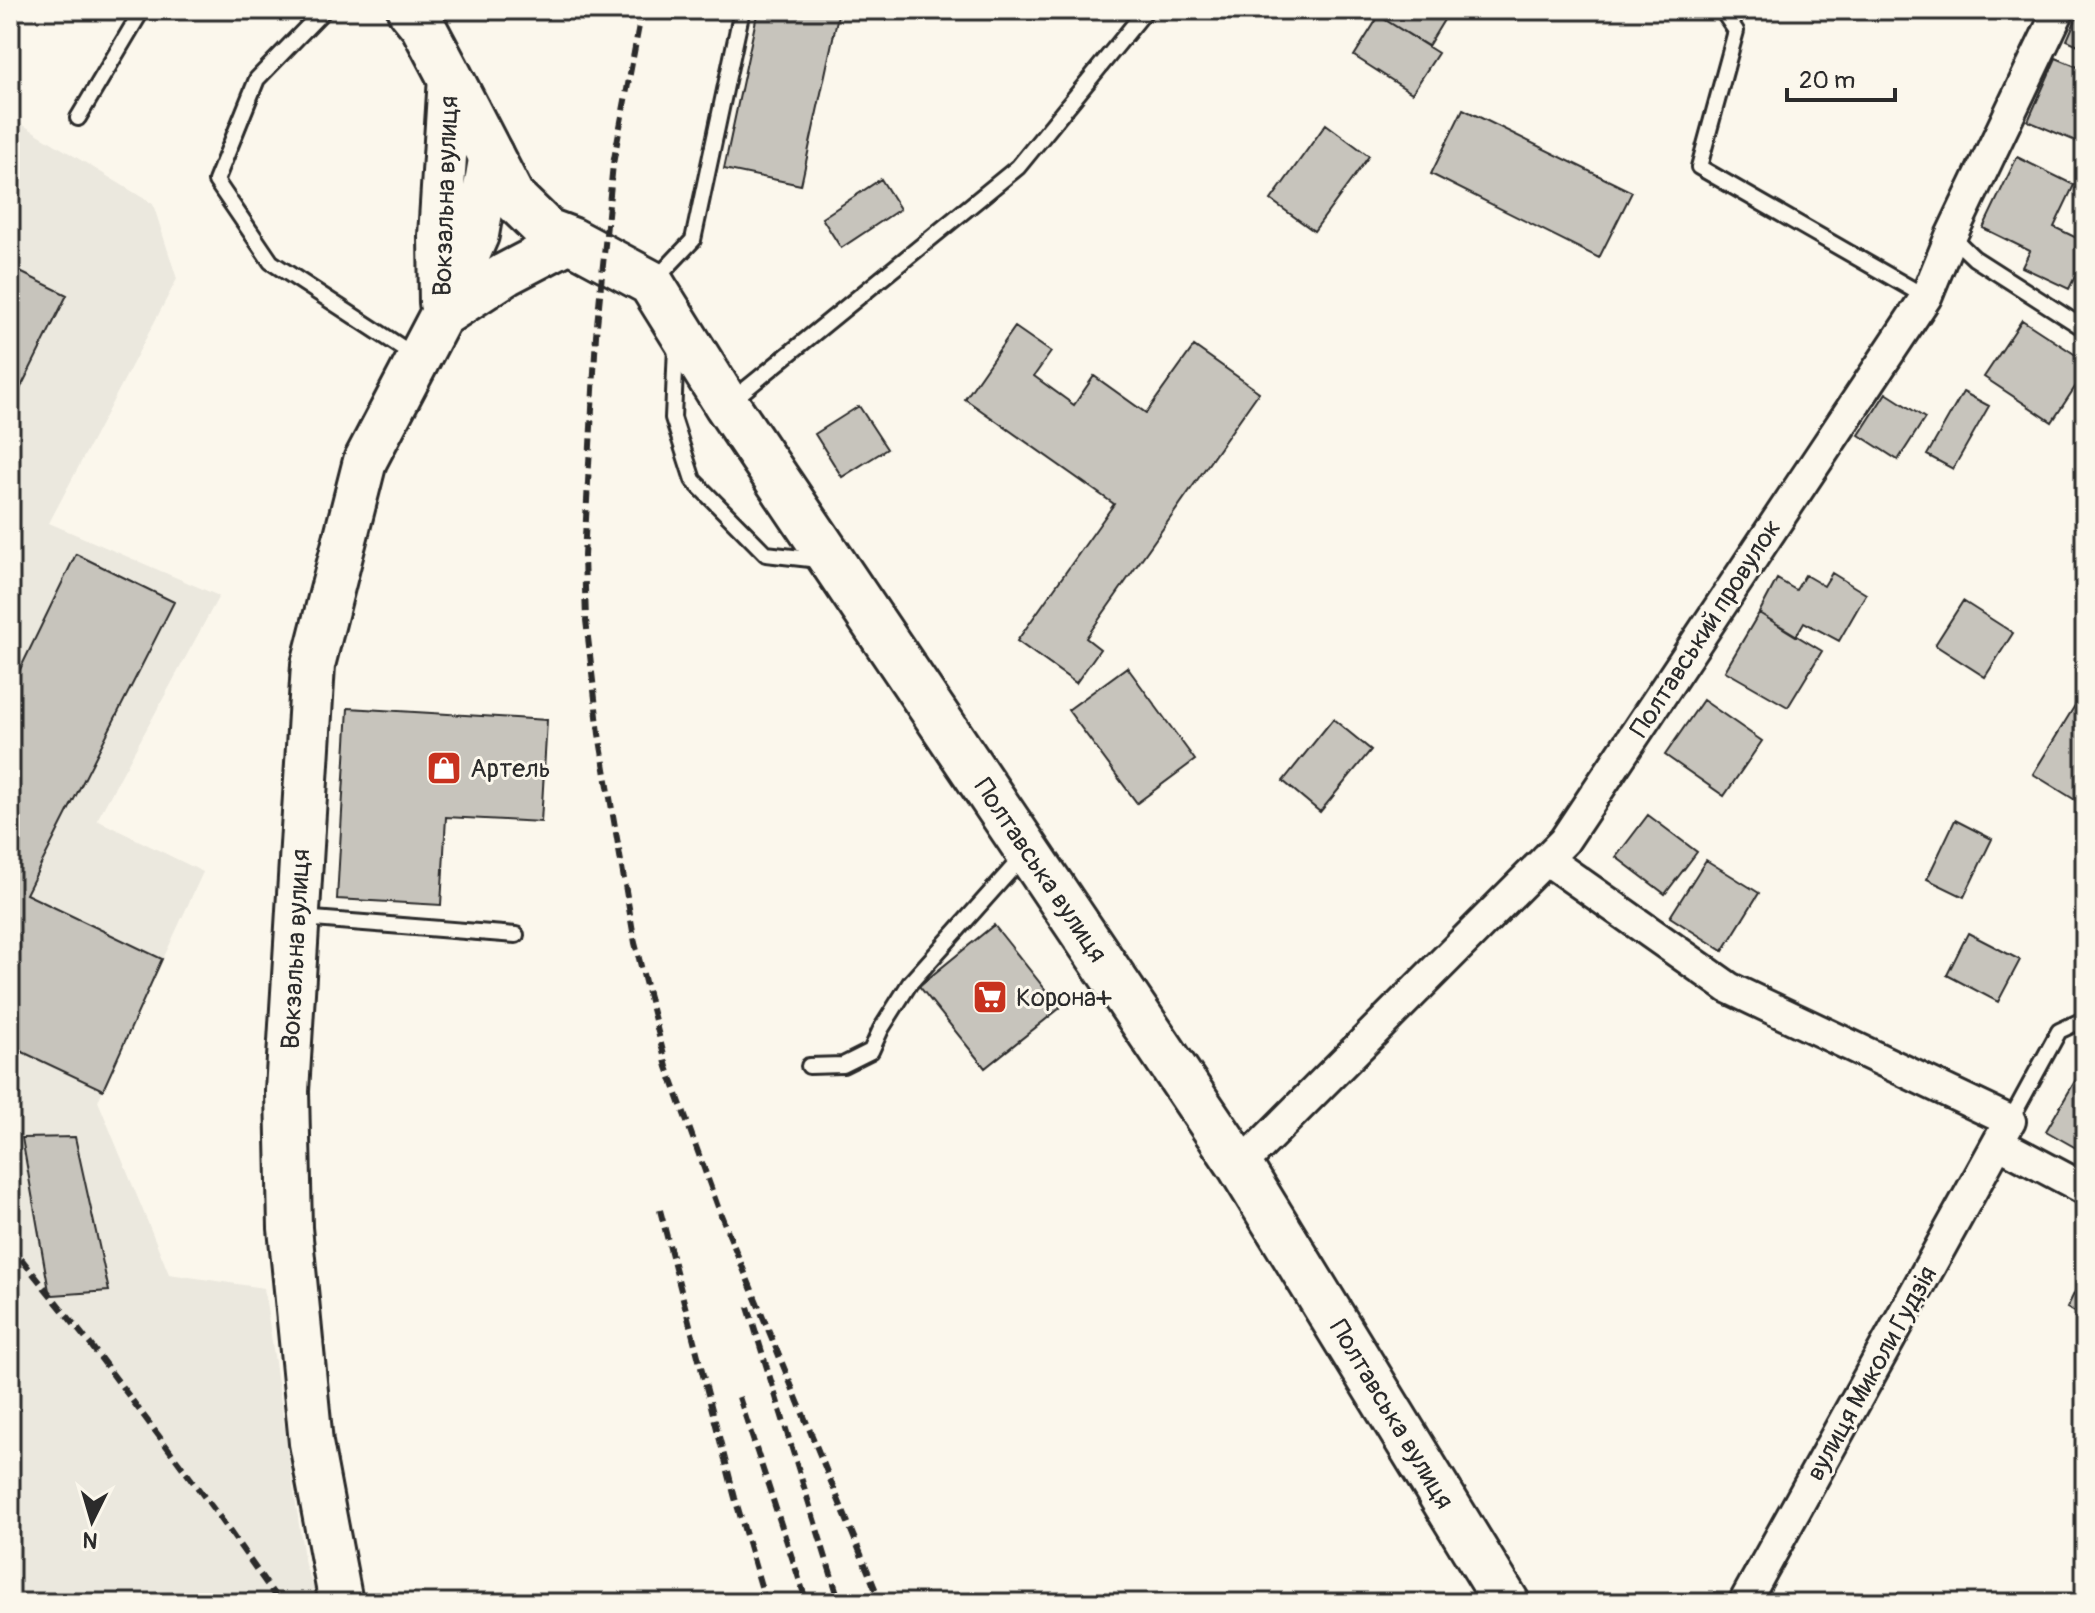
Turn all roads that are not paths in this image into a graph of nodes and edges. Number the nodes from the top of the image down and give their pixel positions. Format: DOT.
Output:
graph roads {
  1 [pos="142,10"];
  2 [pos="324,10"];
  3 [pos="742,10"];
  4 [pos="1146,10"];
  5 [pos="1722,10"];
  6 [pos="2059,10"];
  7 [pos="421,15"];
  8 [pos="450,77"];
  9 [pos="78,118"];
  10 [pos="491,154"];
  11 [pos="1951,236"];
  12 [pos="571,240"];
  13 [pos="651,283"];
  14 [pos="1926,297"];
  15 [pos="441,316"];
  16 [pos="677,325"];
  17 [pos="2085,329"];
  18 [pos="419,358"];
  19 [pos="727,405"];
  20 [pos="832,561"];
  21 [pos="1028,851"];
  22 [pos="1546,859"];
  23 [pos="296,918"];
  24 [pos="516,935"];
  25 [pos="2085,1019"];
  26 [pos="809,1066"];
  27 [pos="2004,1132"];
  28 [pos="1240,1166"];
  29 [pos="2085,1189"];
  30 [pos="341,1603"];
  31 [pos="1507,1603"];
  32 [pos="1744,1603"];
  1 -- 9 [label="lane"];
  2 -- 18 [label="lane"];
  3 -- 13 [label="lane"];
  4 -- 19 [label="lane"];
  5 -- 14 [label="lane"];
  6 -- 11 [label="street, Полтавський провулок"];
  7 -- 8 [label="highway, Полтавська вулиця"];
  8 -- 10 [label="highway, Полтавська вулиця"];
  8 -- 15 [label="main road, Вокзальна вулиця"];
  10 -- 12 [label="highway, Полтавська вулиця"];
  10 -- 15 [label="main road, Вокзальна вулиця"];
  11 -- 14 [label="street, Полтавський провулок"];
  11 -- 17 [label="lane"];
  12 -- 13 [label="highway, Полтавська вулиця"];
  12 -- 15 [label="main road, Вокзальна вулиця"];
  13 -- 16 [label="highway, Полтавська вулиця"];
  14 -- 22 [label="street, Полтавський провулок"];
  15 -- 18 [label="main road, Вокзальна вулиця"];
  16 -- 19 [label="highway, Полтавська вулиця"];
  16 -- 20 [label="lane"];
  18 -- 23 [label="main road, Вокзальна вулиця"];
  19 -- 20 [label="highway, Полтавська вулиця"];
  20 -- 21 [label="highway, Полтавська вулиця"];
  21 -- 26 [label="lane"];
  21 -- 28 [label="highway, Полтавська вулиця"];
  22 -- 27 [label="street"];
  22 -- 28 [label="street, Полтавський провулок"];
  23 -- 24 [label="lane"];
  23 -- 30 [label="main road, Вокзальна вулиця"];
  25 -- 27 [label="lane"];
  27 -- 29 [label="street"];
  27 -- 32 [label="street, вулиця Миколи Гудзія"];
  28 -- 31 [label="highway, Полтавська вулиця"];
}
